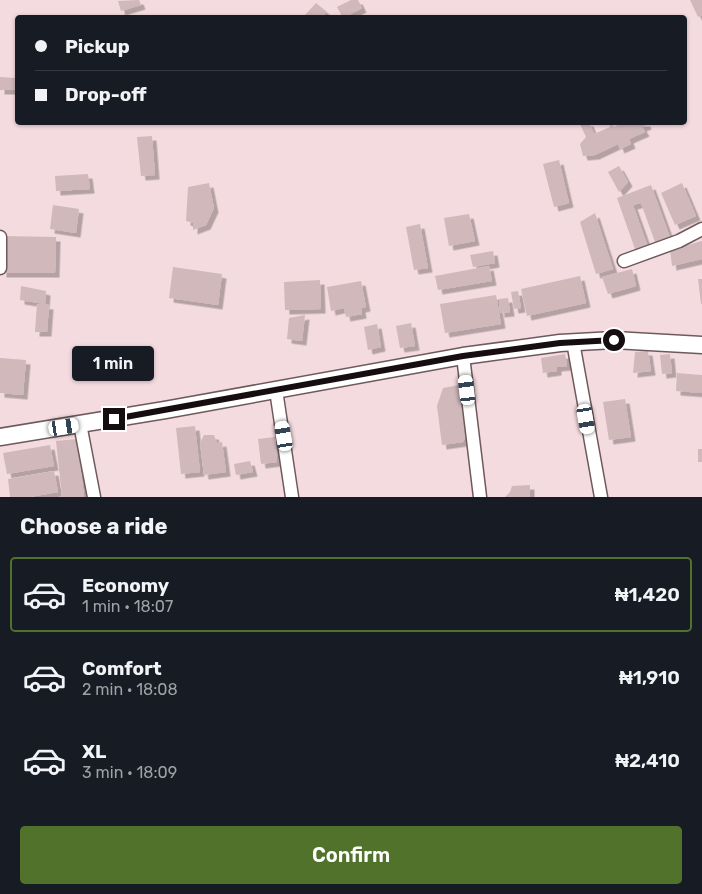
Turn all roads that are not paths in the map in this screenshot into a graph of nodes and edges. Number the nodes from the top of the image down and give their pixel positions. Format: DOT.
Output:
graph roads {
  1 [pos="702,230"];
  2 [pos="0,237"];
  3 [pos="624,261"];
  4 [pos="0,268"];
  5 [pos="573,342"];
  6 [pos="702,346"];
  7 [pos="463,356"];
  8 [pos="276,390"];
  9 [pos="80,424"];
  10 [pos="0,438"];
  11 [pos="94,496"];
  12 [pos="292,496"];
  13 [pos="480,496"];
  14 [pos="601,496"];
  1 -- 3 [label="street"];
  2 -- 4 [label="street"];
  5 -- 6 [label="street"];
  5 -- 7 [label="street"];
  5 -- 14 [label="street"];
  7 -- 8 [label="street"];
  7 -- 13 [label="street"];
  8 -- 9 [label="street"];
  8 -- 12 [label="street"];
  9 -- 10 [label="street"];
  9 -- 11 [label="street"];
}
